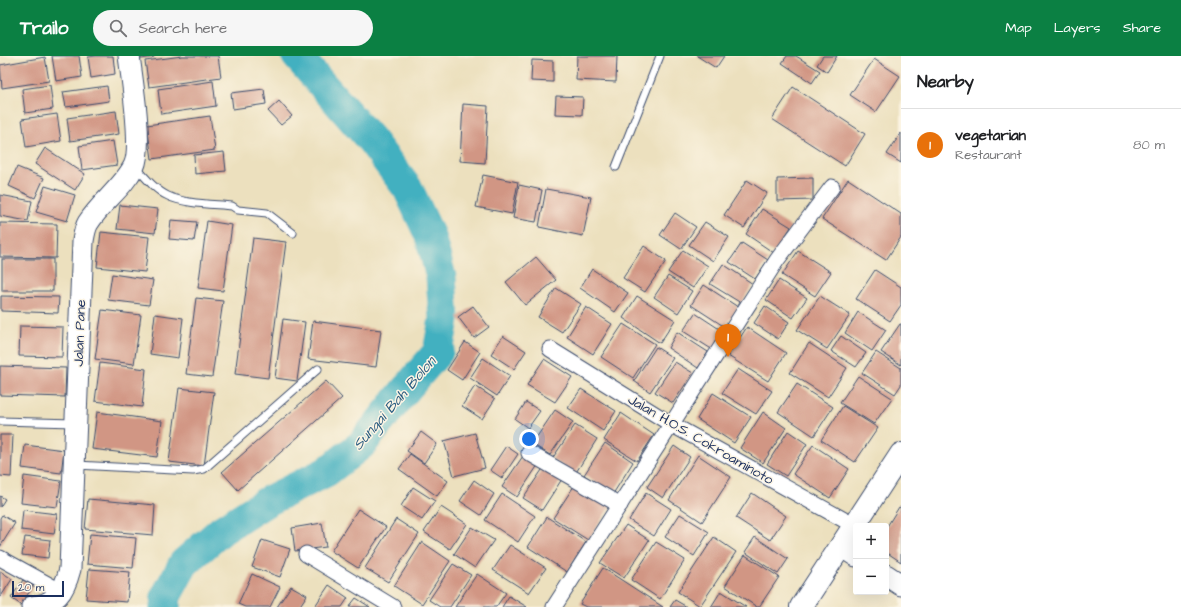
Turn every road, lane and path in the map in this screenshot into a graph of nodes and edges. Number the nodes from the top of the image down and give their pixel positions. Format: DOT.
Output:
graph roads {
  1 [pos="129,56"];
  2 [pos="660,56"];
  3 [pos="134,165"];
  4 [pos="616,167"];
  5 [pos="832,187"];
  6 [pos="293,233"];
  7 [pos="550,349"];
  8 [pos="318,369"];
  9 [pos="0,421"];
  10 [pos="76,423"];
  11 [pos="672,424"];
  12 [pos="529,453"];
  13 [pos="901,454"];
  14 [pos="75,465"];
  15 [pos="620,505"];
  16 [pos="856,523"];
  17 [pos="853,525"];
  18 [pos="853,530"];
  19 [pos="848,551"];
  20 [pos="306,554"];
  21 [pos="0,558"];
  22 [pos="889,578"];
  23 [pos="901,585"];
  24 [pos="62,592"];
  25 [pos="391,606"];
  26 [pos="32,607"];
  27 [pos="554,607"];
  28 [pos="801,607"];
  1 -- 3 [label="street, Jalan Pane"];
  2 -- 4 [label="lane"];
  3 -- 6 [label="lane"];
  3 -- 10 [label="street, Jalan Pane"];
  5 -- 11 [label="street"];
  7 -- 11 [label="street, Jalan H.O.S. Cokroaminoto"];
  8 -- 14 [label="lane"];
  9 -- 10 [label="lane"];
  10 -- 14 [label="street, Jalan Pane"];
  11 -- 15 [label="street"];
  11 -- 17 [label="street, Jalan H.O.S. Cokroaminoto"];
  12 -- 15 [label="street"];
  13 -- 16 [label="main road"];
  14 -- 24 [label="street, Jalan Pane"];
  15 -- 27 [label="street"];
  18 -- 19 [label="main road"];
  19 -- 28 [label="main road"];
  20 -- 25 [label="street"];
  21 -- 24 [label="street"];
  22 -- 23 [label="street"];
  24 -- 26 [label="street"];
}
